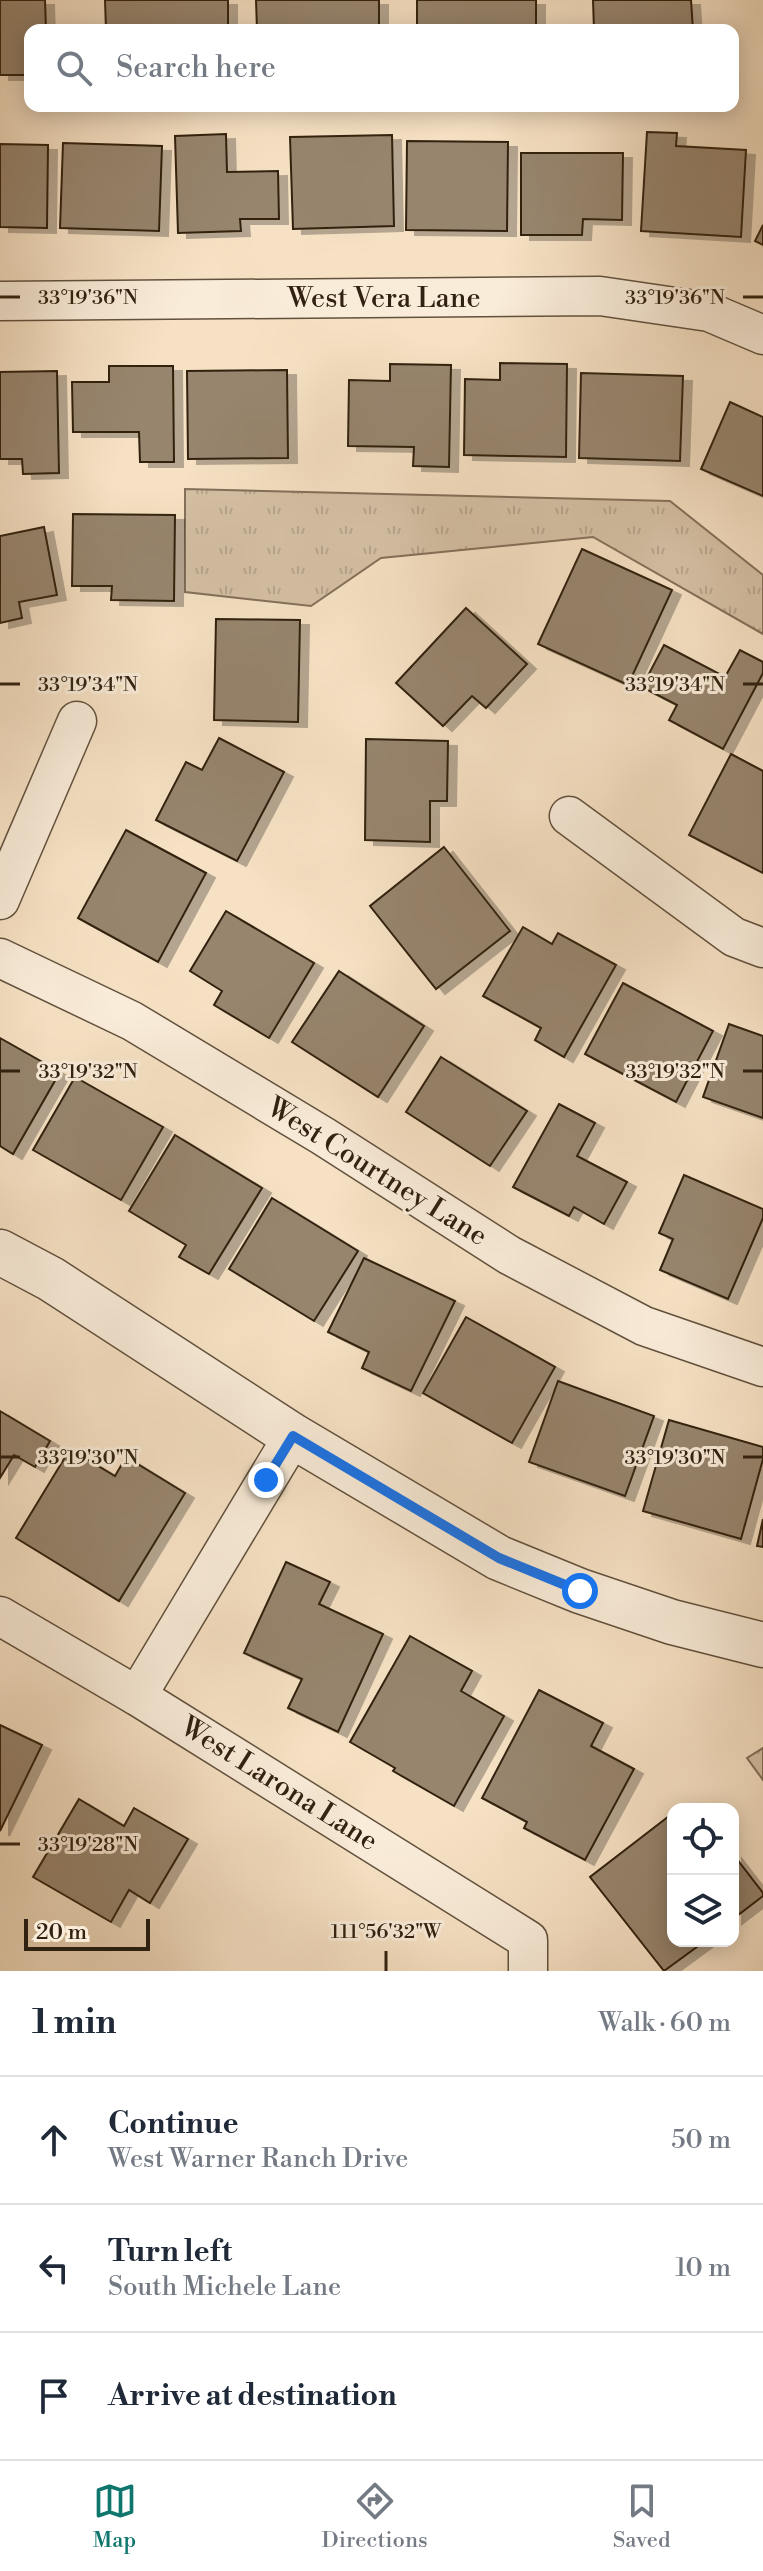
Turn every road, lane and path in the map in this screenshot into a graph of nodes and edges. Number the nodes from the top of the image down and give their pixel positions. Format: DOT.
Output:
graph roads {
  1 [pos="0,301"];
  2 [pos="763,335"];
  3 [pos="77,721"];
  4 [pos="569,816"];
  5 [pos="0,900"];
  6 [pos="763,948"];
  7 [pos="0,958"];
  8 [pos="0,1252"];
  9 [pos="763,1367"];
  10 [pos="293,1436"];
  11 [pos="0,1616"];
  12 [pos="763,1645"];
  13 [pos="137,1696"];
  14 [pos="528,1971"];
  1 -- 2 [label="street, West Vera Lane"];
  3 -- 5 [label="street"];
  4 -- 6 [label="street"];
  7 -- 9 [label="street, West Courtney Lane"];
  8 -- 10 [label="street"];
  10 -- 12 [label="street"];
  10 -- 13 [label="street"];
  11 -- 13 [label="street, West Larona Lane"];
  13 -- 14 [label="street, West Larona Lane"];
}
